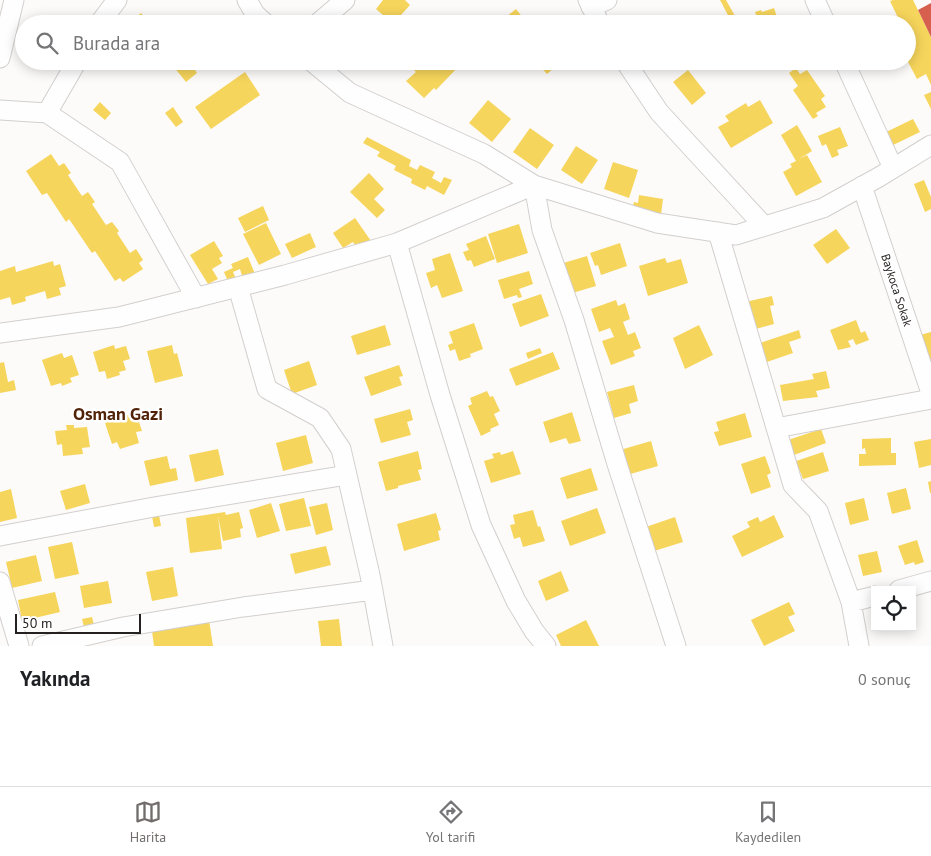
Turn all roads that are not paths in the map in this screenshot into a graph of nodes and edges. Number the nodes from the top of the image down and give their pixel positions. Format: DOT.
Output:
graph roads {
  1 [pos="14,0"];
  2 [pos="117,0"];
  3 [pos="247,0"];
  4 [pos="345,0"];
  5 [pos="815,0"];
  6 [pos="596,2"];
  7 [pos="106,15"];
  8 [pos="256,15"];
  9 [pos="328,15"];
  10 [pos="598,15"];
  11 [pos="822,15"];
  12 [pos="0,58"];
  13 [pos="72,70"];
  14 [pos="322,70"];
  15 [pos="631,70"];
  16 [pos="848,70"];
  17 [pos="0,110"];
  18 [pos="47,113"];
  19 [pos="931,145"];
  20 [pos="893,168"];
  21 [pos="534,185"];
  22 [pos="862,186"];
  23 [pos="764,226"];
  24 [pos="718,232"];
  25 [pos="397,243"];
  26 [pos="238,287"];
  27 [pos="196,298"];
  28 [pos="0,333"];
  29 [pos="931,393"];
  30 [pos="931,399"];
  31 [pos="776,428"];
  32 [pos="347,475"];
  33 [pos="0,536"];
  34 [pos="0,582"];
  35 [pos="931,582"];
  36 [pos="916,586"];
  37 [pos="373,590"];
  38 [pos="871,597"];
  39 [pos="851,602"];
  40 [pos="19,646"];
  41 [pos="42,646"];
  42 [pos="383,646"];
  43 [pos="546,646"];
  44 [pos="676,646"];
  45 [pos="859,646"];
  1 -- 12 [label="street"];
  2 -- 7 [label="street"];
  3 -- 8 [label="street"];
  4 -- 9 [label="street"];
  5 -- 11 [label="street"];
  6 -- 10 [label="street"];
  13 -- 18 [label="street"];
  14 -- 21 [label="street"];
  15 -- 23 [label="street"];
  16 -- 20 [label="street"];
  17 -- 18 [label="street"];
  18 -- 27 [label="street"];
  19 -- 20 [label="street"];
  20 -- 22 [label="street"];
  21 -- 24 [label="street"];
  21 -- 25 [label="street"];
  21 -- 44 [label="street"];
  22 -- 23 [label="street"];
  22 -- 29 [label="street, Baykoca Sokak"];
  23 -- 24 [label="street"];
  24 -- 31 [label="street"];
  25 -- 26 [label="street"];
  25 -- 43 [label="street"];
  26 -- 27 [label="street"];
  26 -- 32 [label="street"];
  27 -- 28 [label="street"];
  30 -- 31 [label="street"];
  31 -- 39 [label="street"];
  32 -- 33 [label="street"];
  32 -- 37 [label="street"];
  34 -- 40 [label="street"];
  35 -- 36 [label="street"];
  37 -- 41 [label="street"];
  37 -- 42 [label="street"];
  38 -- 39 [label="street"];
  39 -- 45 [label="street"];
}
